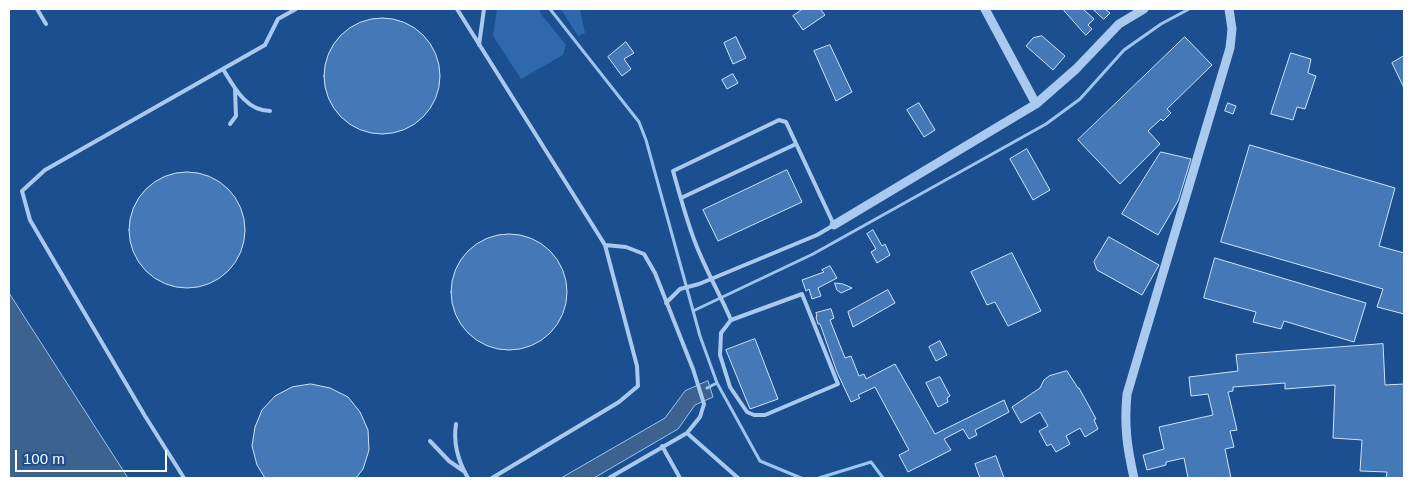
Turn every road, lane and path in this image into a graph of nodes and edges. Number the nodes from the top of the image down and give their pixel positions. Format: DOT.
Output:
graph roads {
  1 [pos="36,9"];
  2 [pos="295,9"];
  3 [pos="457,9"];
  4 [pos="484,9"];
  5 [pos="985,9"];
  6 [pos="1144,9"];
  7 [pos="1229,9"];
  8 [pos="46,24"];
  9 [pos="479,45"];
  10 [pos="223,69"];
  11 [pos="234,88"];
  12 [pos="1036,104"];
  13 [pos="270,111"];
  14 [pos="230,124"];
  15 [pos="796,144"];
  16 [pos="681,198"];
  17 [pos="834,225"];
  18 [pos="605,245"];
  19 [pos="711,279"];
  20 [pos="666,303"];
  21 [pos="730,320"];
  22 [pos="456,424"];
  23 [pos="687,433"];
  24 [pos="430,441"];
  25 [pos="662,446"];
  26 [pos="465,472"];
  27 [pos="184,478"];
  28 [pos="468,478"];
  29 [pos="492,478"];
  30 [pos="609,478"];
  31 [pos="680,478"];
  32 [pos="738,478"];
  33 [pos="1134,478"];
  1 -- 8 [label="lane"];
  2 -- 10 [label="lane"];
  3 -- 9 [label="lane"];
  4 -- 9 [label="lane"];
  5 -- 12 [label="street"];
  6 -- 12 [label="street"];
  7 -- 33 [label="street"];
  9 -- 18 [label="lane"];
  10 -- 11 [label="lane"];
  10 -- 27 [label="lane"];
  11 -- 13 [label="lane"];
  11 -- 14 [label="lane"];
  12 -- 17 [label="street"];
  15 -- 16 [label="lane"];
  15 -- 16 [label="lane"];
  15 -- 17 [label="lane"];
  16 -- 19 [label="lane"];
  17 -- 19 [label="lane"];
  18 -- 20 [label="lane"];
  18 -- 29 [label="lane"];
  19 -- 20 [label="lane"];
  19 -- 21 [label="lane"];
  20 -- 23 [label="lane"];
  21 -- 21 [label="lane"];
  22 -- 26 [label="lane"];
  23 -- 25 [label="lane"];
  23 -- 32 [label="lane"];
  24 -- 26 [label="lane"];
  25 -- 30 [label="lane"];
  25 -- 31 [label="lane"];
  26 -- 28 [label="lane"];
}
